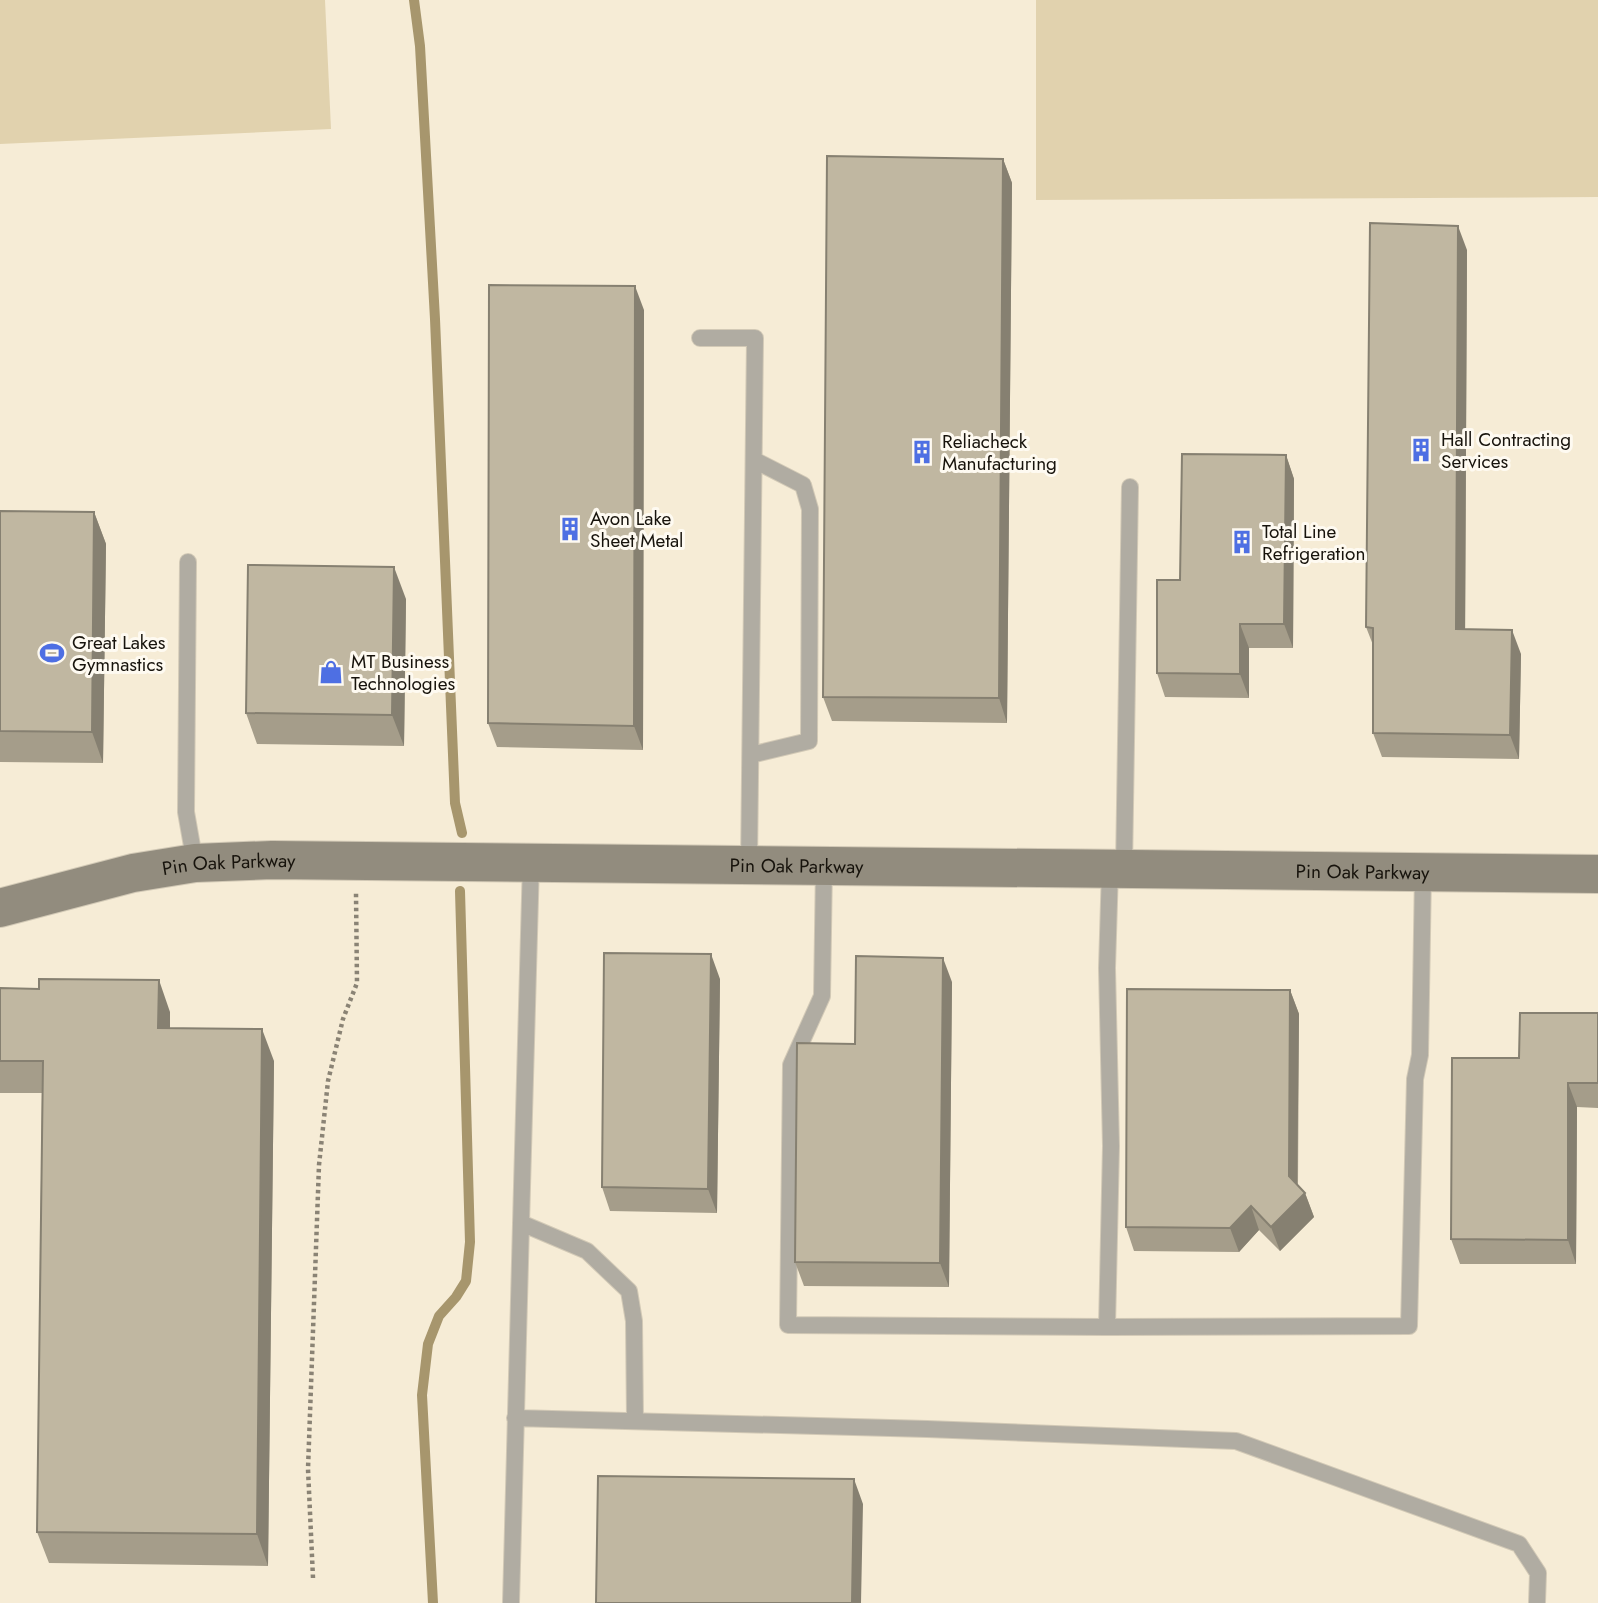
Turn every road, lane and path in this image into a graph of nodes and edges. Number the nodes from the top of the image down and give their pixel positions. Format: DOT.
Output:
graph roads {
  1 [pos="700,338"];
  2 [pos="754,460"];
  3 [pos="1130,487"];
  4 [pos="188,562"];
  5 [pos="751,755"];
  6 [pos="355,861"];
  7 [pos="531,862"];
  8 [pos="195,863"];
  9 [pos="749,865"];
  10 [pos="824,866"];
  11 [pos="1117,869"];
  12 [pos="1423,872"];
  13 [pos="1598,874"];
  14 [pos="0,908"];
  15 [pos="521,1223"];
  16 [pos="1107,1327"];
  17 [pos="515,1418"];
  18 [pos="635,1421"];
  19 [pos="313,1577"];
  20 [pos="511,1603"];
  21 [pos="1537,1603"];
  1 -- 2 [label="lane"];
  2 -- 5 [label="lane"];
  2 -- 5 [label="lane"];
  3 -- 11 [label="lane"];
  4 -- 8 [label="lane"];
  5 -- 9 [label="lane"];
  6 -- 7 [label="street, Pin Oak Parkway"];
  6 -- 8 [label="street, Pin Oak Parkway"];
  6 -- 19 [label="path"];
  7 -- 9 [label="street, Pin Oak Parkway"];
  7 -- 15 [label="lane"];
  8 -- 14 [label="street, Pin Oak Parkway"];
  9 -- 10 [label="street, Pin Oak Parkway"];
  10 -- 11 [label="street, Pin Oak Parkway"];
  10 -- 16 [label="lane"];
  11 -- 12 [label="street, Pin Oak Parkway"];
  11 -- 16 [label="lane"];
  12 -- 13 [label="street, Pin Oak Parkway"];
  12 -- 16 [label="lane"];
  15 -- 17 [label="lane"];
  15 -- 18 [label="lane"];
  17 -- 18 [label="lane"];
  17 -- 20 [label="lane"];
  18 -- 21 [label="lane"];
}
